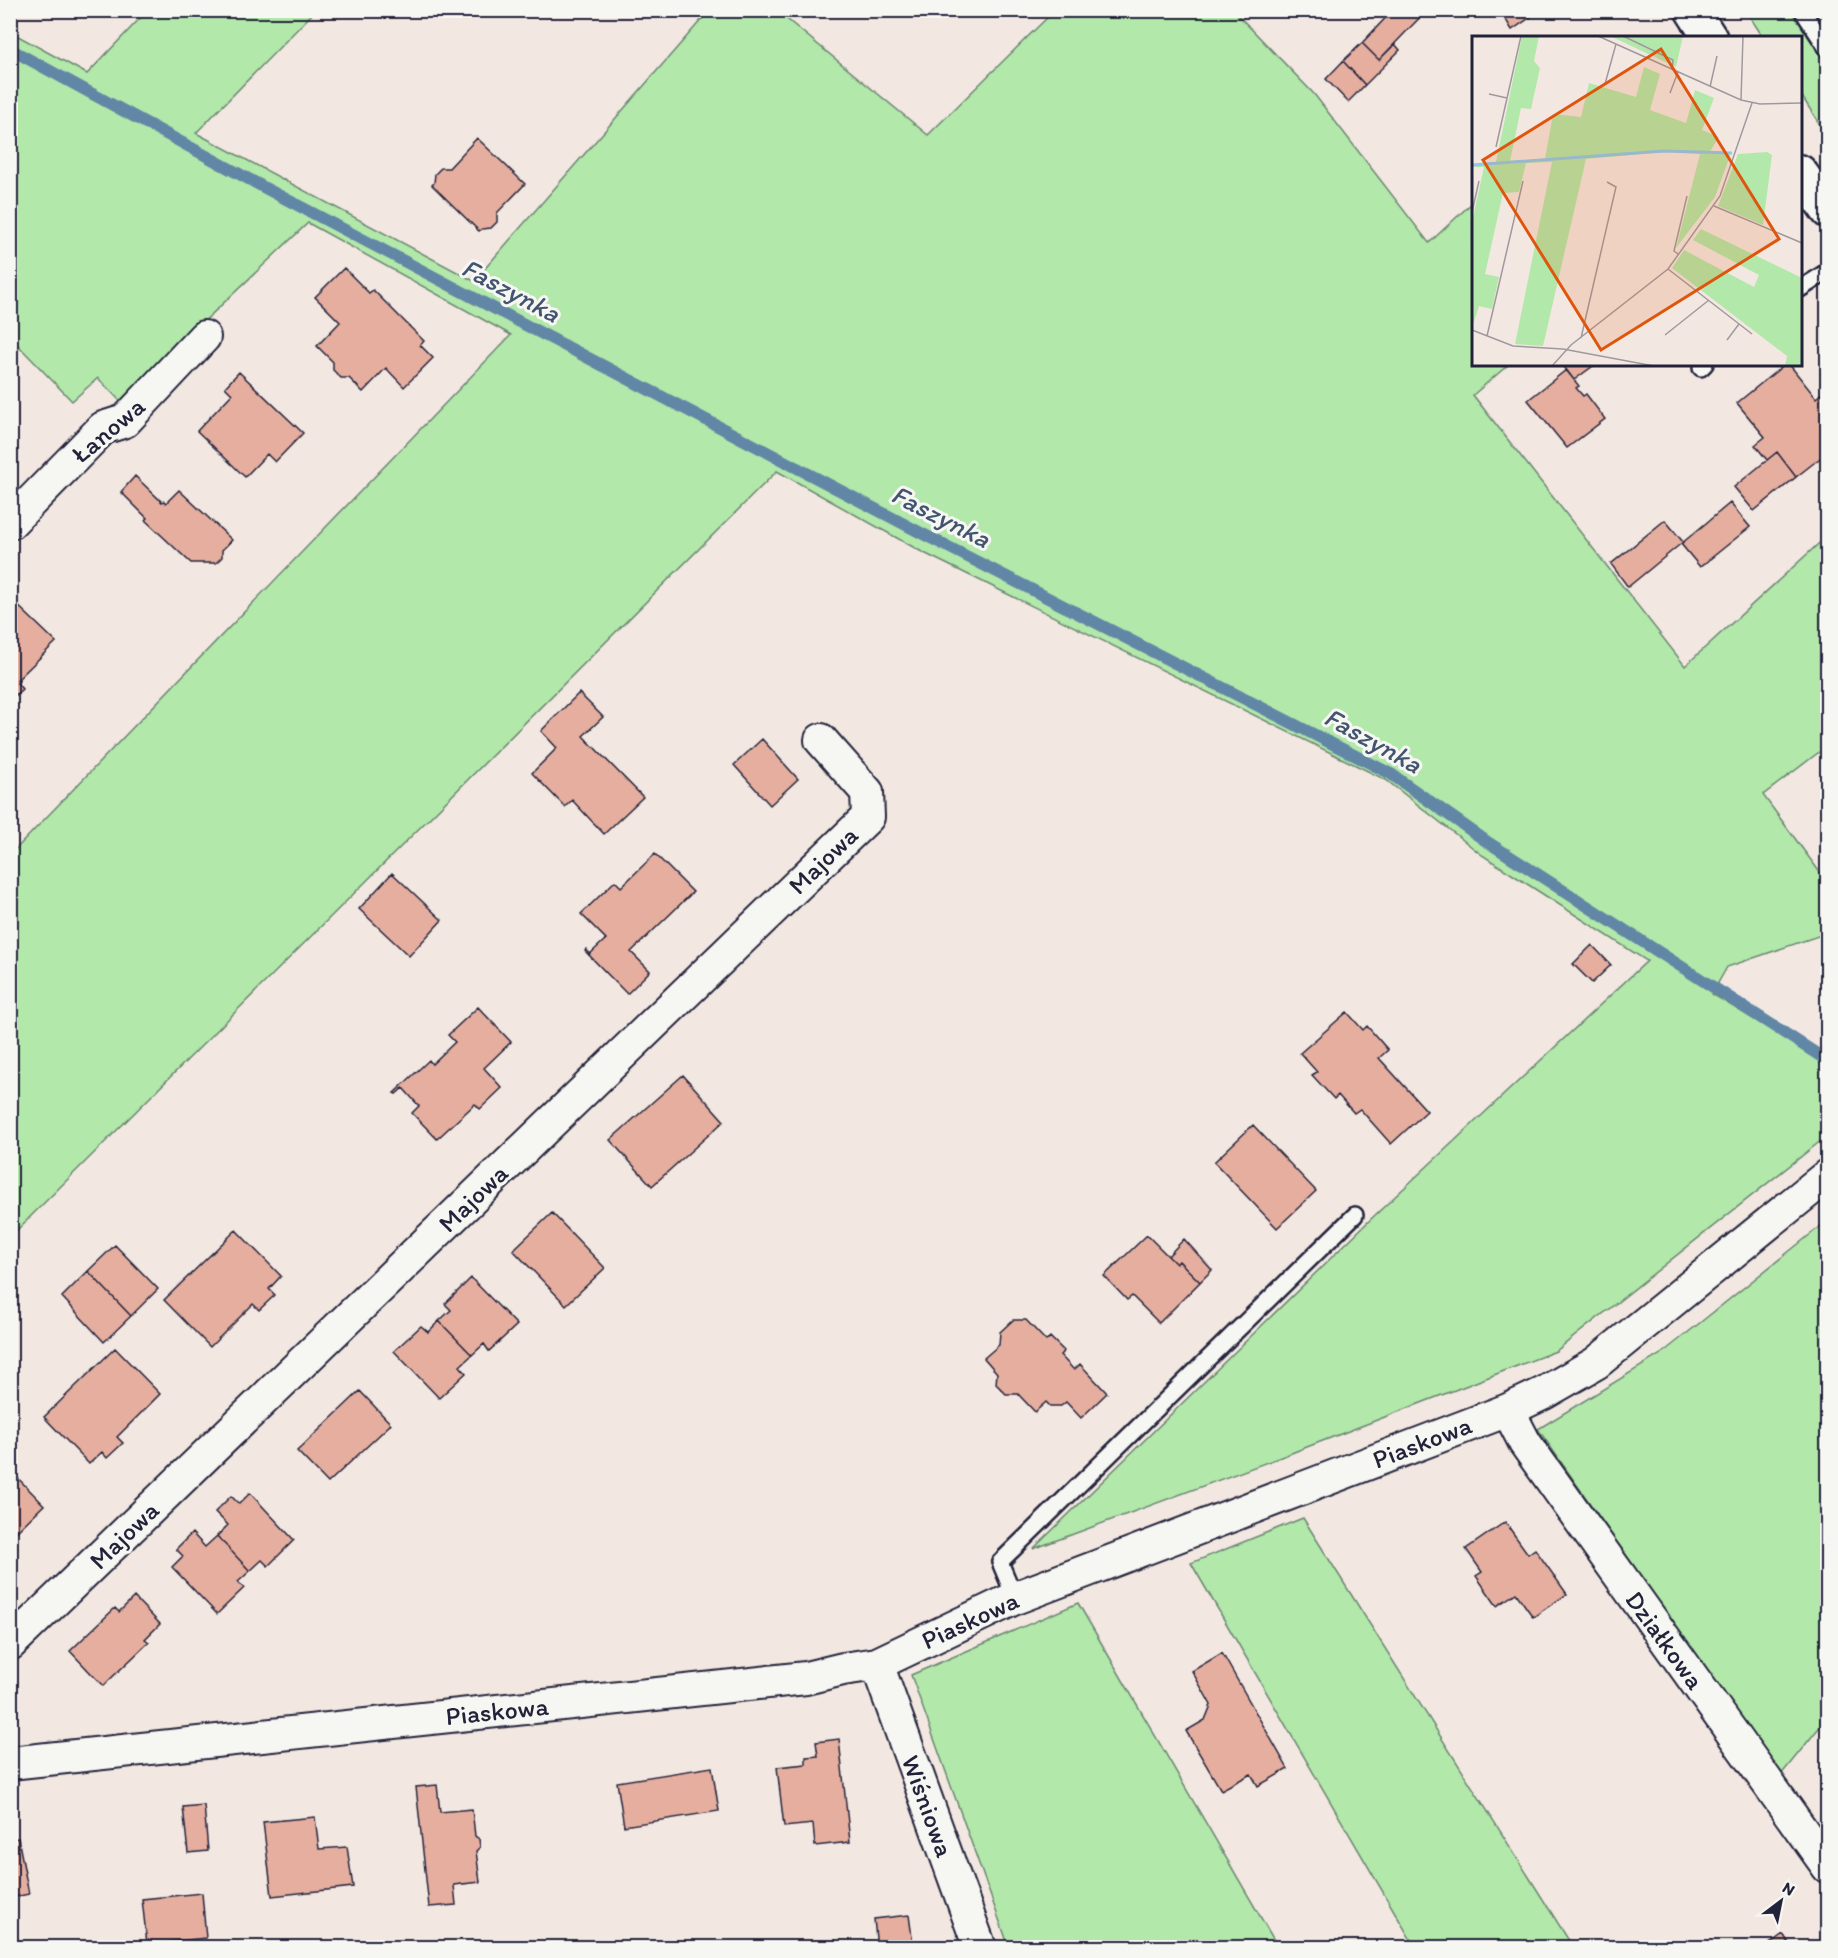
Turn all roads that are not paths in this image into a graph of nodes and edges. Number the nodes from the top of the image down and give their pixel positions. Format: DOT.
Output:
graph roads {
  1 [pos="1692,10"];
  2 [pos="1802,10"];
  3 [pos="1709,36"];
  4 [pos="1827,50"];
  5 [pos="1802,175"];
  6 [pos="1826,206"];
  7 [pos="1827,271"];
  8 [pos="1802,288"];
  9 [pos="204,337"];
  10 [pos="10,523"];
  11 [pos="820,740"];
  12 [pos="1827,1175"];
  13 [pos="1355,1215"];
  14 [pos="1508,1410"];
  15 [pos="1015,1598"];
  16 [pos="10,1644"];
  17 [pos="877,1664"];
  18 [pos="10,1763"];
  19 [pos="1827,1867"];
  20 [pos="980,1947"];
  1 -- 3 [label="street"];
  2 -- 4 [label="lane"];
  5 -- 6 [label="street"];
  7 -- 8 [label="lane"];
  9 -- 10 [label="street, Łanowa"];
  11 -- 16 [label="street, Majowa"];
  12 -- 14 [label="street, Piaskowa"];
  13 -- 15 [label="lane"];
  14 -- 15 [label="street, Piaskowa"];
  14 -- 19 [label="street, Działkowa"];
  15 -- 17 [label="street, Piaskowa"];
  17 -- 18 [label="street, Piaskowa"];
  17 -- 20 [label="street, Wiśniowa"];
}
